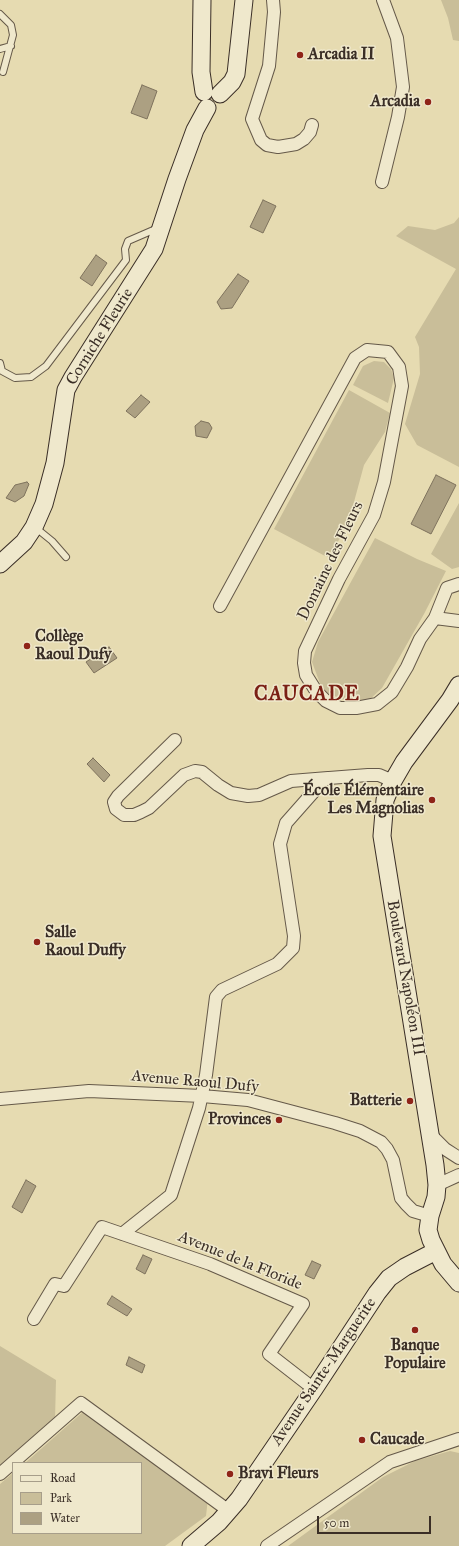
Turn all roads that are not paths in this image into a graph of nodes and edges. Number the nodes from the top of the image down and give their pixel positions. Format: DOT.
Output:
graph roads {
  1 [pos="202,0"];
  2 [pos="244,0"];
  3 [pos="273,0"];
  4 [pos="383,0"];
  5 [pos="0,14"];
  6 [pos="11,46"];
  7 [pos="0,49"];
  8 [pos="3,72"];
  9 [pos="211,98"];
  10 [pos="312,125"];
  11 [pos="382,182"];
  12 [pos="161,227"];
  13 [pos="0,363"];
  14 [pos="34,527"];
  15 [pos="66,557"];
  16 [pos="0,564"];
  17 [pos="459,584"];
  18 [pos="220,606"];
  19 [pos="435,618"];
  20 [pos="459,621"];
  21 [pos="459,685"];
  22 [pos="175,740"];
  23 [pos="330,778"];
  24 [pos="393,781"];
  25 [pos="202,1096"];
  26 [pos="0,1099"];
  27 [pos="430,1134"];
  28 [pos="459,1158"];
  29 [pos="459,1175"];
  30 [pos="437,1185"];
  31 [pos="430,1216"];
  32 [pos="122,1234"];
  33 [pos="436,1251"];
  34 [pos="459,1283"];
  35 [pos="34,1319"];
  36 [pos="314,1389"];
  37 [pos="459,1439"];
  38 [pos="14,1462"];
  39 [pos="12,1463"];
  40 [pos="0,1474"];
  41 [pos="229,1511"];
  42 [pos="196,1545"];
  43 [pos="267,1546"];
  1 -- 9 [label="main road"];
  2 -- 9 [label="main road, Corniche Fleurie"];
  3 -- 10 [label="street"];
  4 -- 11 [label="street"];
  5 -- 6 [label="lane"];
  6 -- 7 [label="lane"];
  6 -- 8 [label="lane"];
  9 -- 12 [label="main road, Corniche Fleurie"];
  12 -- 13 [label="lane"];
  12 -- 14 [label="main road, Corniche Fleurie"];
  14 -- 15 [label="lane"];
  14 -- 16 [label="main road, Corniche Fleurie"];
  17 -- 19 [label="street, Domaine des Fleurs"];
  18 -- 19 [label="street, Domaine des Fleurs"];
  19 -- 20 [label="street"];
  21 -- 24 [label="main road, Boulevard Napoléon III"];
  22 -- 23 [label="street"];
  23 -- 24 [label="street"];
  23 -- 25 [label="street"];
  24 -- 27 [label="main road, Boulevard Napoléon III"];
  25 -- 26 [label="street, Avenue Raoul Dufy"];
  25 -- 31 [label="street, Avenue Raoul Dufy"];
  25 -- 32 [label="street"];
  27 -- 28 [label="street"];
  27 -- 30 [label="main road, Boulevard Napoléon III"];
  29 -- 30 [label="street"];
  30 -- 31 [label="main road, Boulevard Napoléon III"];
  31 -- 33 [label="main road, Boulevard Napoléon III"];
  32 -- 35 [label="street, Avenue de la Floride"];
  32 -- 36 [label="street, Avenue de la Floride"];
  33 -- 34 [label="main road, Boulevard Napoléon III"];
  33 -- 36 [label="main road, Avenue Sainte-Marguerite"];
  36 -- 41 [label="main road, Avenue Sainte-Marguerite"];
  37 -- 43 [label="street"];
  38 -- 41 [label="street"];
  39 -- 40 [label="street"];
  41 -- 42 [label="main road, Avenue Sainte-Marguerite"];
}
